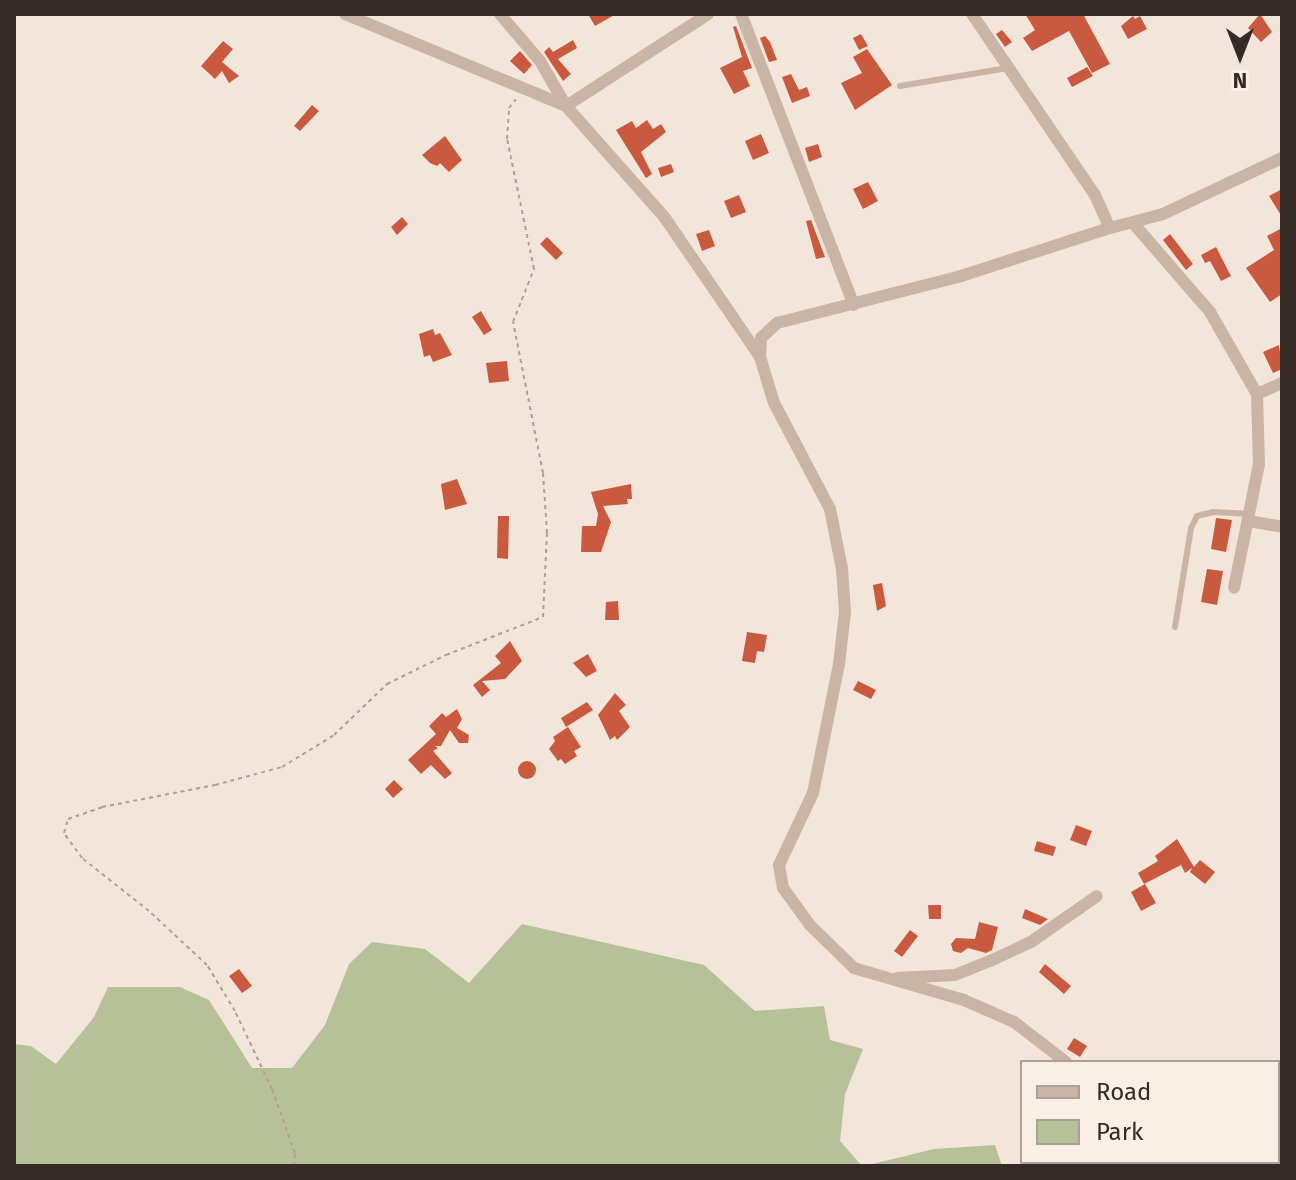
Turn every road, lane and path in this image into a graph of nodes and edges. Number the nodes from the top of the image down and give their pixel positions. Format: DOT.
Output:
graph roads {
  1 [pos="345,14"];
  2 [pos="500,14"];
  3 [pos="708,14"];
  4 [pos="741,14"];
  5 [pos="972,14"];
  6 [pos="1011,68"];
  7 [pos="900,86"];
  8 [pos="525,89"];
  9 [pos="566,106"];
  10 [pos="1282,158"];
  11 [pos="1133,223"];
  12 [pos="1110,228"];
  13 [pos="854,305"];
  14 [pos="760,357"];
  15 [pos="1282,383"];
  16 [pos="1257,394"];
  17 [pos="1250,517"];
  18 [pos="1282,527"];
  19 [pos="1234,588"];
  20 [pos="1175,627"];
  21 [pos="1097,896"];
  22 [pos="955,975"];
  23 [pos="890,978"];
  24 [pos="964,1000"];
  25 [pos="1063,1060"];
  26 [pos="294,1166"];
  1 -- 8 [label="street"];
  2 -- 9 [label="street"];
  3 -- 9 [label="street"];
  4 -- 13 [label="street"];
  5 -- 6 [label="street"];
  6 -- 7 [label="lane"];
  6 -- 12 [label="street"];
  8 -- 9 [label="street"];
  8 -- 26 [label="path"];
  9 -- 14 [label="street"];
  10 -- 11 [label="street"];
  11 -- 12 [label="street"];
  11 -- 16 [label="street"];
  12 -- 13 [label="street"];
  13 -- 14 [label="street"];
  14 -- 23 [label="street"];
  15 -- 16 [label="street"];
  16 -- 17 [label="street"];
  17 -- 18 [label="street"];
  17 -- 19 [label="street"];
  17 -- 20 [label="lane"];
  21 -- 22 [label="street"];
  22 -- 23 [label="street"];
  22 -- 24 [label="street"];
  23 -- 24 [label="street"];
  24 -- 25 [label="street"];
}
